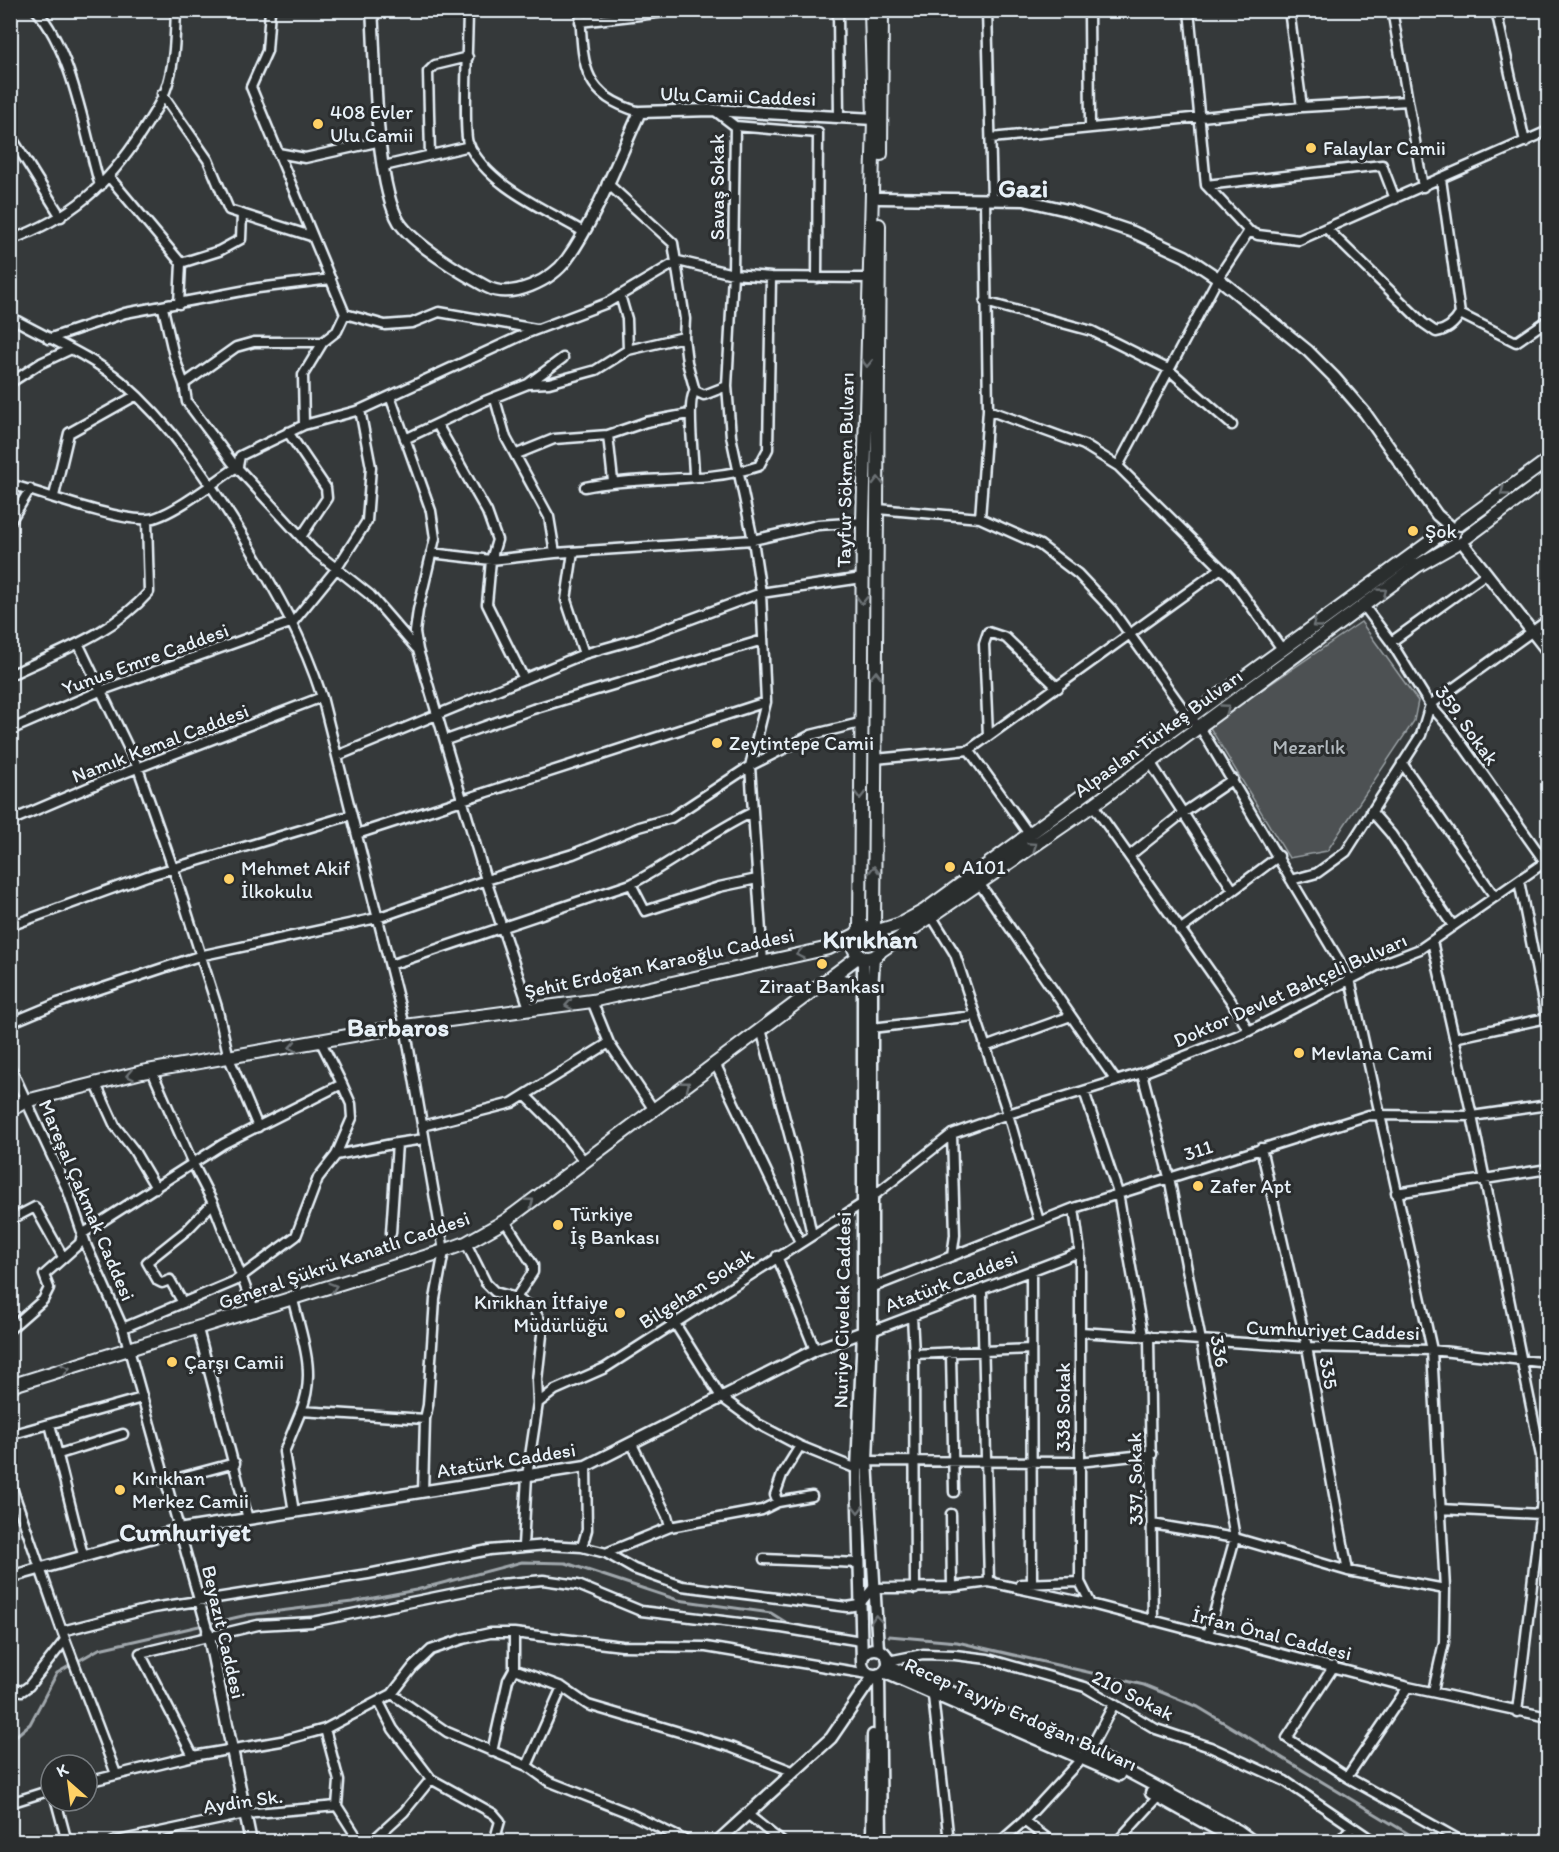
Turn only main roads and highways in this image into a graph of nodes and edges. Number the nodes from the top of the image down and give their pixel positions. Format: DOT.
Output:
graph roads {
  1 [pos="871,10"];
  2 [pos="882,10"];
  3 [pos="1548,460"];
  4 [pos="1548,477"];
  5 [pos="1453,526"];
  6 [pos="1462,541"];
  7 [pos="876,930"];
  8 [pos="858,933"];
  9 [pos="870,955"];
  10 [pos="10,1110"];
  11 [pos="10,1386"];
  1 -- 8 [label="main road, Tayfur Sökmen Bulvarı, one-way"];
  7 -- 2 [label="main road, Tayfur Sökmen Bulvarı, one-way"];
  3 -- 5 [label="main road, Alpaslan Türkeş Bulvarı, one-way"];
  4 -- 6 [label="main road, Alpaslan Türkeş Bulvarı"];
  5 -- 6 [label="main road"];
  5 -- 6 [label="main road"];
  5 -- 7 [label="main road, Alpaslan Türkeş Bulvarı, one-way"];
  9 -- 6 [label="main road, Alpaslan Türkeş Bulvarı, one-way"];
  7 -- 8 [label="main road"];
  7 -- 9 [label="main road, Nuriye Civelek Caddesi"];
  8 -- 9 [label="main road, Nuriye Civelek Caddesi"];
  8 -- 10 [label="main road, Şehit Erdoğan Karaoğlu Caddesi, one-way"];
  11 -- 9 [label="main road, General Şükrü Kanatlı Caddesi, one-way"];
}
